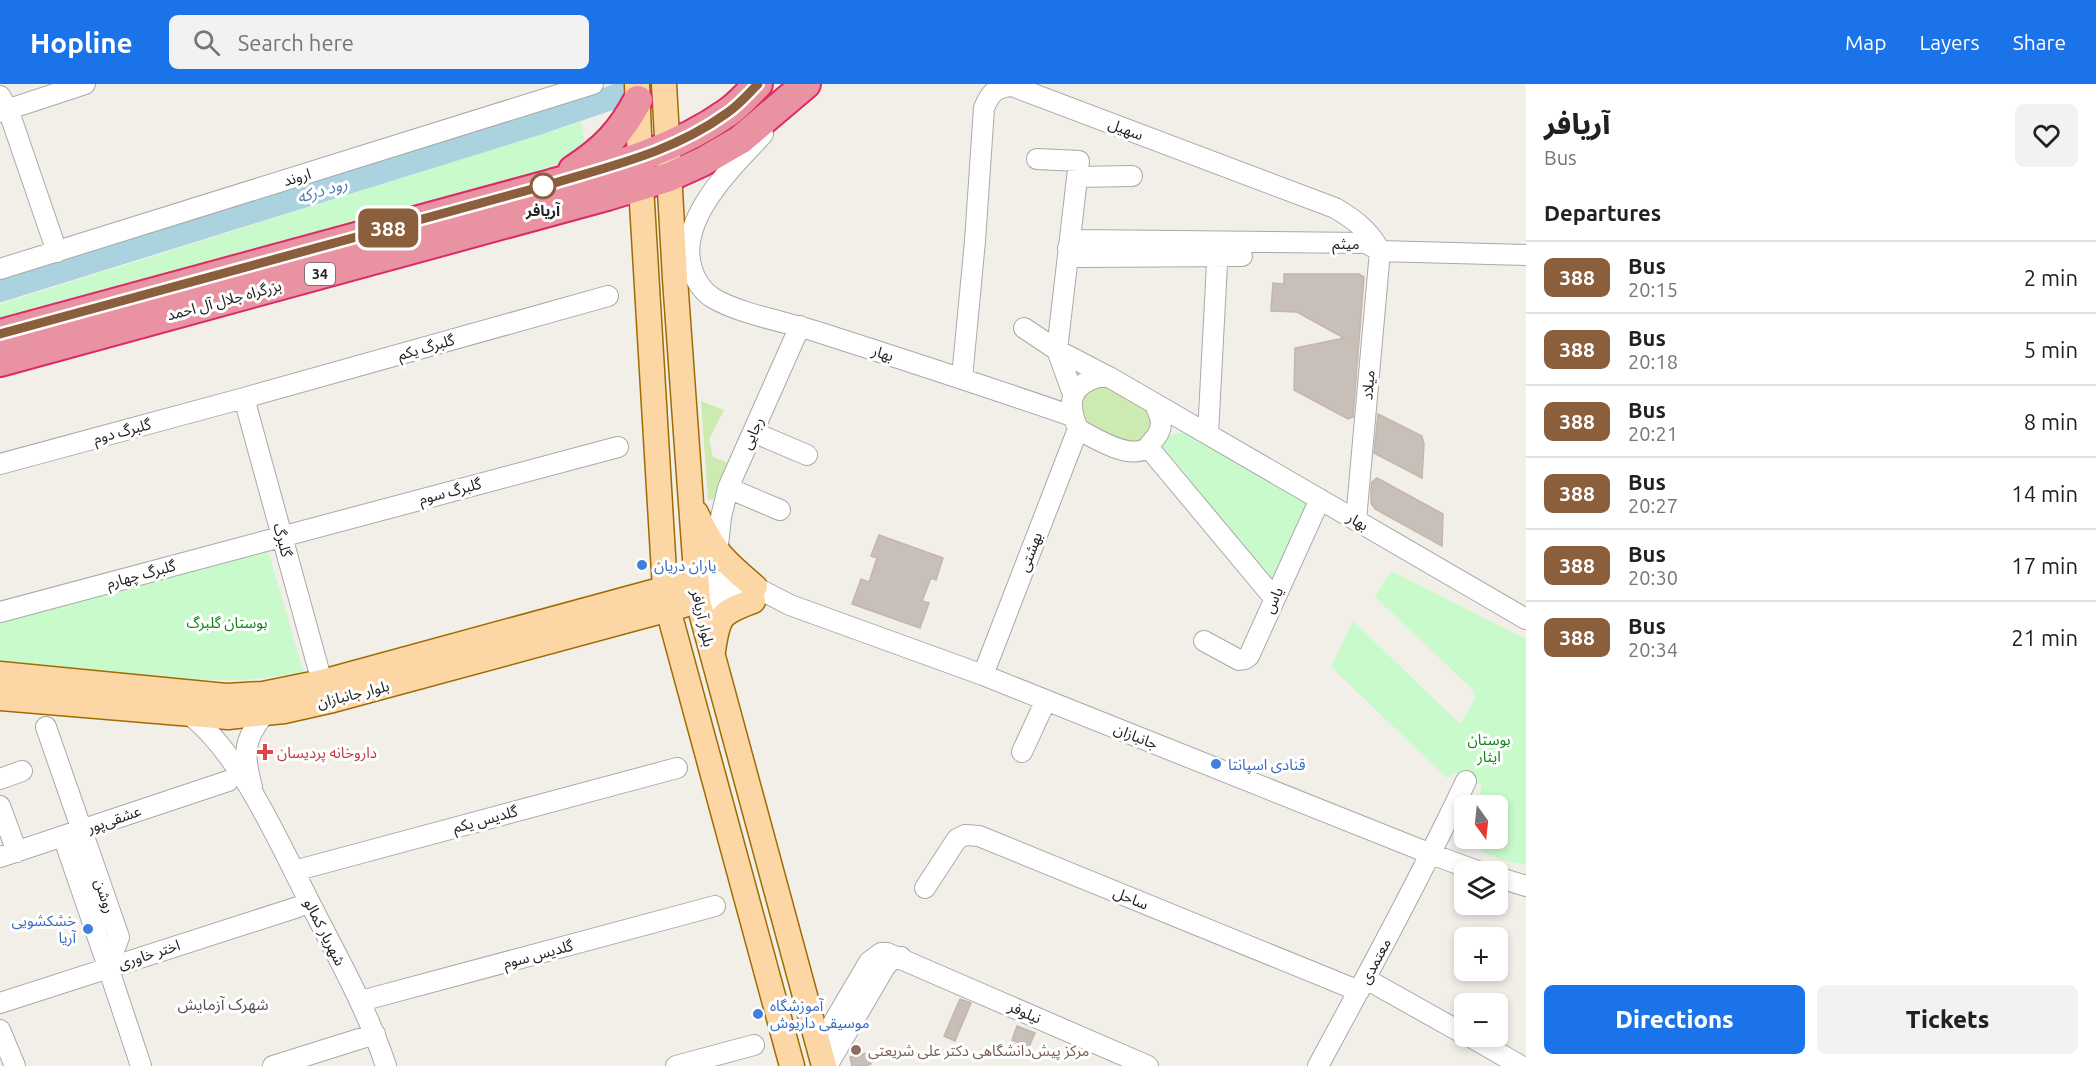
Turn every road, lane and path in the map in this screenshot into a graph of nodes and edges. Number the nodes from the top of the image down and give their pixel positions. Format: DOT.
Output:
graph roads {
  1 [pos="85,84"];
  2 [pos="593,84"];
  3 [pos="758,84"];
  4 [pos="804,86"];
  5 [pos="651,91"];
  6 [pos="3,106"];
  7 [pos="667,148"];
  8 [pos="640,158"];
  9 [pos="1037,159"];
  10 [pos="1078,169"];
  11 [pos="1132,176"];
  12 [pos="669,177"];
  13 [pos="551,184"];
  14 [pos="641,186"];
  15 [pos="1068,248"];
  16 [pos="1218,249"];
  17 [pos="1380,251"];
  18 [pos="57,252"];
  19 [pos="1526,255"];
  20 [pos="0,269"];
  21 [pos="608,296"];
  22 [pos="800,326"];
  23 [pos="1024,328"];
  24 [pos="0,334"];
  25 [pos="1057,350"];
  26 [pos="0,362"];
  27 [pos="1108,377"];
  28 [pos="962,378"];
  29 [pos="1073,394"];
  30 [pos="244,398"];
  31 [pos="1154,403"];
  32 [pos="1075,423"];
  33 [pos="1190,423"];
  34 [pos="1160,431"];
  35 [pos="753,432"];
  36 [pos="1208,434"];
  37 [pos="618,447"];
  38 [pos="1148,447"];
  39 [pos="807,455"];
  40 [pos="0,464"];
  41 [pos="728,488"];
  42 [pos="1320,499"];
  43 [pos="692,501"];
  44 [pos="780,510"];
  45 [pos="1356,520"];
  46 [pos="281,536"];
  47 [pos="718,545"];
  48 [pos="696,591"];
  49 [pos="754,594"];
  50 [pos="1274,598"];
  51 [pos="667,599"];
  52 [pos="0,612"];
  53 [pos="1526,619"];
  54 [pos="1204,641"];
  55 [pos="712,657"];
  56 [pos="0,674"];
  57 [pos="983,675"];
  58 [pos="322,682"];
  59 [pos="0,698"];
  60 [pos="1046,700"];
  61 [pos="227,707"];
  62 [pos="189,714"];
  63 [pos="264,714"];
  64 [pos="46,727"];
  65 [pos="1022,752"];
  66 [pos="677,768"];
  67 [pos="22,771"];
  68 [pos="0,779"];
  69 [pos="228,781"];
  70 [pos="1466,781"];
  71 [pos="256,801"];
  72 [pos="0,806"];
  73 [pos="83,829"];
  74 [pos="63,836"];
  75 [pos="9,854"];
  76 [pos="1431,854"];
  77 [pos="1454,862"];
  78 [pos="294,870"];
  79 [pos="1508,880"];
  80 [pos="1526,886"];
  81 [pos="925,888"];
  82 [pos="715,906"];
  83 [pos="298,907"];
  84 [pos="108,967"];
  85 [pos="1363,985"];
  86 [pos="361,1001"];
  87 [pos="0,1003"];
  88 [pos="1454,1029"];
  89 [pos="0,1030"];
  90 [pos="375,1034"];
  91 [pos="754,1045"];
  92 [pos="1488,1047"];
  93 [pos="823,1060"];
  94 [pos="15,1066"];
  95 [pos="141,1066"];
  96 [pos="273,1066"];
  97 [pos="386,1066"];
  98 [pos="676,1066"];
  99 [pos="792,1066"];
  100 [pos="1149,1066"];
  101 [pos="1318,1066"];
  102 [pos="1521,1066"];
  1 -- 6 [label="street"];
  2 -- 18 [label="street, اروند"];
  3 -- 7 [label="highway, بزرگراه جلال آل احمد / 34"];
  4 -- 12 [label="highway, بزرگراه جلال آل احمد / 34"];
  4 -- 22 [label="street, بهار"];
  5 -- 7 [label="main road, بلوار آریافر"];
  5 -- 8 [label="main road, بلوار آریافر"];
  5 -- 13 [label="highway"];
  6 -- 18 [label="street"];
  7 -- 8 [label="highway, بزرگراه جلال آل احمد / 34"];
  7 -- 12 [label="main road, بلوار آریافر"];
  8 -- 13 [label="highway, بزرگراه جلال آل احمد / 34"];
  8 -- 14 [label="main road, بلوار آریافر"];
  9 -- 10 [label="street"];
  10 -- 11 [label="street"];
  10 -- 15 [label="street"];
  12 -- 14 [label="highway, بزرگراه جلال آل احمد / 34"];
  12 -- 43 [label="main road, بلوار آریافر"];
  13 -- 24 [label="highway, بزرگراه جلال آل احمد / 34"];
  14 -- 26 [label="highway, بزرگراه جلال آل احمد / 34"];
  14 -- 51 [label="main road, بلوار آریافر"];
  15 -- 16 [label="street, میثم"];
  15 -- 25 [label="street"];
  16 -- 17 [label="street, میثم"];
  16 -- 36 [label="street"];
  17 -- 19 [label="street"];
  17 -- 28 [label="street, سهیل"];
  17 -- 45 [label="street, میلاد"];
  18 -- 20 [label="street, اروند"];
  21 -- 30 [label="street, گلبرگ یکم"];
  22 -- 28 [label="street, بهار"];
  22 -- 35 [label="street, رجایی"];
  23 -- 25 [label="street"];
  25 -- 27 [label="street"];
  25 -- 29 [label="street"];
  27 -- 29 [label="street"];
  27 -- 31 [label="street"];
  28 -- 32 [label="street, بهار"];
  29 -- 32 [label="street"];
  30 -- 40 [label="street, گلبرگ دوم"];
  30 -- 46 [label="street, گلبرگ"];
  31 -- 33 [label="street, بهار"];
  31 -- 34 [label="street"];
  32 -- 38 [label="street"];
  32 -- 57 [label="street, بهشتی"];
  33 -- 34 [label="street"];
  33 -- 36 [label="street, بهار"];
  34 -- 38 [label="street"];
  35 -- 39 [label="street"];
  35 -- 41 [label="street, رجایی"];
  36 -- 42 [label="street, بهار"];
  37 -- 46 [label="street, گلبرگ سوم"];
  38 -- 50 [label="street"];
  41 -- 44 [label="street"];
  41 -- 47 [label="street, رجایی"];
  42 -- 45 [label="street, بهار"];
  42 -- 50 [label="street, یاس"];
  43 -- 48 [label="main road, بلوار آریافر"];
  43 -- 49 [label="main road"];
  45 -- 53 [label="street, بهار"];
  46 -- 52 [label="street, گلبرگ چهارم"];
  46 -- 58 [label="street, گلبرگ"];
  48 -- 49 [label="street, جانبازان"];
  48 -- 51 [label="main road, بلوار جانبازان"];
  48 -- 55 [label="main road, بلوار آریافر"];
  49 -- 55 [label="main road"];
  49 -- 57 [label="street, جانبازان"];
  50 -- 54 [label="street, یاس"];
  51 -- 58 [label="main road, بلوار جانبازان"];
  51 -- 63 [label="main road, بلوار جانبازان"];
  51 -- 99 [label="main road, بلوار آریافر"];
  55 -- 93 [label="main road, بلوار آریافر"];
  56 -- 61 [label="main road, بلوار جانبازان"];
  57 -- 60 [label="street, جانبازان"];
  58 -- 61 [label="main road, بلوار جانبازان"];
  59 -- 62 [label="main road, بلوار جانبازان"];
  60 -- 65 [label="street"];
  60 -- 76 [label="street, جانبازان"];
  61 -- 62 [label="main road, بلوار جانبازان"];
  61 -- 63 [label="main road, بلوار جانبازان"];
  62 -- 71 [label="street"];
  63 -- 71 [label="street"];
  64 -- 73 [label="street, روشن"];
  66 -- 78 [label="street, گلدیس یکم"];
  67 -- 68 [label="street"];
  69 -- 73 [label="street, عشقی‌پور"];
  70 -- 76 [label="street, معتمدی"];
  71 -- 78 [label="street, شهریار کمالو"];
  72 -- 75 [label="street"];
  73 -- 74 [label="street, عشقی‌پور"];
  73 -- 84 [label="street, روشن"];
  74 -- 75 [label="street, عشقی‌پور"];
  74 -- 84 [label="street"];
  76 -- 77 [label="street, جانبازان"];
  76 -- 85 [label="street, معتمدی"];
  78 -- 86 [label="street, شهریار کمالو"];
  79 -- 80 [label="street"];
  81 -- 85 [label="street, ساحل"];
  82 -- 86 [label="street, گلدیس سوم"];
  83 -- 84 [label="street, اختر خاوری"];
  84 -- 87 [label="street, اختر خاوری"];
  84 -- 95 [label="street"];
  85 -- 88 [label="street, ساحل"];
  85 -- 101 [label="street, معتمدی"];
  86 -- 90 [label="street, شهریار کمالو"];
  89 -- 94 [label="street"];
  90 -- 96 [label="street"];
  90 -- 97 [label="street, شهریار کمالو"];
  91 -- 98 [label="street"];
  92 -- 102 [label="street"];
  93 -- 100 [label="street, نیلوفر"];
}
